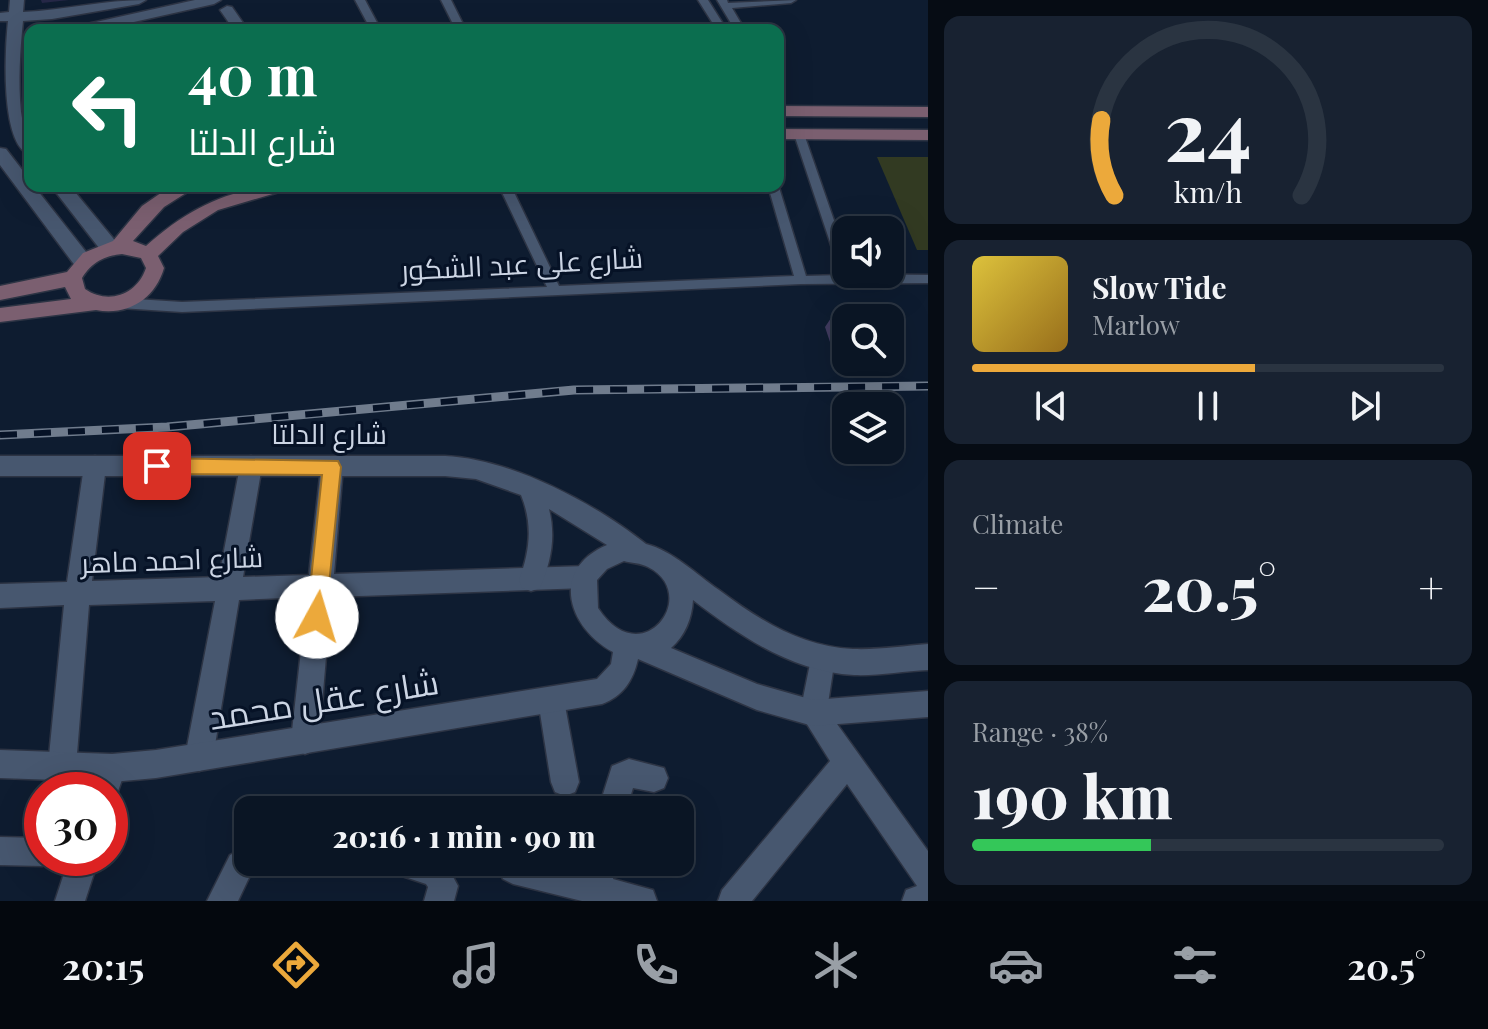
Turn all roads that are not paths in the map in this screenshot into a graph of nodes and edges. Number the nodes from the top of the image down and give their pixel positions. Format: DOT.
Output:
graph roads {
  1 [pos="17,0"];
  2 [pos="139,0"];
  3 [pos="360,0"];
  4 [pos="446,0"];
  5 [pos="703,0"];
  6 [pos="791,0"];
  7 [pos="209,1"];
  8 [pos="724,3"];
  9 [pos="227,10"];
  10 [pos="8,17"];
  11 [pos="44,23"];
  12 [pos="105,24"];
  13 [pos="237,24"];
  14 [pos="373,24"];
  15 [pos="458,24"];
  16 [pos="718,24"];
  17 [pos="736,24"];
  18 [pos="24,48"];
  19 [pos="13,52"];
  20 [pos="784,111"];
  21 [pos="928,112"];
  22 [pos="23,128"];
  23 [pos="784,134"];
  24 [pos="799,134"];
  25 [pos="928,135"];
  26 [pos="2,160"];
  27 [pos="24,192"];
  28 [pos="24,192"];
  29 [pos="65,192"];
  30 [pos="175,192"];
  31 [pos="260,192"];
  32 [pos="508,192"];
  33 [pos="776,192"];
  34 [pos="832,232"];
  35 [pos="115,247"];
  36 [pos="148,254"];
  37 [pos="78,270"];
  38 [pos="832,277"];
  39 [pos="904,278"];
  40 [pos="928,279"];
  41 [pos="801,280"];
  42 [pos="554,289"];
  43 [pos="0,293"];
  44 [pos="119,303"];
  45 [pos="92,304"];
  46 [pos="0,315"];
  47 [pos="0,466"];
  48 [pos="95,466"];
  49 [pos="251,466"];
  50 [pos="332,467"];
  51 [pos="530,489"];
  52 [pos="637,551"];
  53 [pos="667,566"];
  54 [pos="586,577"];
  55 [pos="531,580"];
  56 [pos="320,586"];
  57 [pos="229,588"];
  58 [pos="78,593"];
  59 [pos="0,596"];
  60 [pos="630,645"];
  61 [pos="928,657"];
  62 [pos="822,658"];
  63 [pos="551,700"];
  64 [pos="928,704"];
  65 [pos="813,713"];
  66 [pos="305,740"];
  67 [pos="199,757"];
  68 [pos="847,762"];
  69 [pos="0,764"];
  70 [pos="62,766"];
  71 [pos="84,772"];
  72 [pos="128,774"];
  73 [pos="654,778"];
  74 [pos="565,782"];
  75 [pos="616,796"];
  76 [pos="0,851"];
  77 [pos="24,852"];
  78 [pos="78,876"];
  79 [pos="234,876"];
  80 [pos="440,876"];
  81 [pos="599,876"];
  82 [pos="928,876"];
  83 [pos="928,897"];
  84 [pos="70,901"];
  85 [pos="222,901"];
  86 [pos="439,901"];
  87 [pos="642,901"];
  88 [pos="733,901"];
  89 [pos="917,901"];
  1 -- 10 [label="street"];
  2 -- 11 [label="street"];
  3 -- 14 [label="lane"];
  4 -- 15 [label="lane"];
  5 -- 16 [label="lane"];
  6 -- 8 [label="lane"];
  7 -- 12 [label="street"];
  8 -- 17 [label="lane"];
  9 -- 13 [label="street"];
  10 -- 11 [label="street"];
  10 -- 19 [label="street"];
  18 -- 19 [label="street"];
  19 -- 22 [label="street"];
  20 -- 21 [label="main road"];
  23 -- 24 [label="main road"];
  24 -- 25 [label="main road"];
  24 -- 34 [label="lane"];
  26 -- 27 [label="street"];
  28 -- 37 [label="street"];
  29 -- 35 [label="street"];
  30 -- 35 [label="main road"];
  31 -- 36 [label="main road"];
  32 -- 42 [label="lane"];
  33 -- 41 [label="lane"];
  35 -- 36 [label="main road"];
  35 -- 37 [label="main road"];
  36 -- 44 [label="main road"];
  37 -- 43 [label="main road"];
  37 -- 45 [label="main road"];
  38 -- 41 [label="lane, شارع على عبد الشكور"];
  39 -- 40 [label="lane, شارع على عبد الشكور"];
  41 -- 42 [label="lane, شارع على عبد الشكور"];
  42 -- 44 [label="lane, شارع على عبد الشكور"];
  44 -- 45 [label="main road"];
  45 -- 46 [label="main road"];
  47 -- 48 [label="street, شارع الدلتا"];
  48 -- 49 [label="street, شارع الدلتا"];
  48 -- 58 [label="street"];
  49 -- 50 [label="street, شارع الدلتا"];
  49 -- 57 [label="street"];
  50 -- 51 [label="street, شارع الدلتا"];
  50 -- 56 [label="street"];
  51 -- 52 [label="street, شارع الدلتا"];
  51 -- 55 [label="street"];
  52 -- 53 [label="street"];
  52 -- 54 [label="street"];
  53 -- 60 [label="street"];
  53 -- 62 [label="street"];
  54 -- 55 [label="street, شارع احمد ماهر"];
  54 -- 60 [label="street"];
  55 -- 56 [label="street, شارع احمد ماهر"];
  56 -- 57 [label="street, شارع احمد ماهر"];
  56 -- 66 [label="street"];
  57 -- 58 [label="street, شارع احمد ماهر"];
  57 -- 67 [label="street"];
  58 -- 59 [label="street, شارع احمد ماهر"];
  58 -- 70 [label="street"];
  60 -- 63 [label="street, شارع عقل محمد"];
  60 -- 65 [label="street"];
  61 -- 62 [label="street"];
  62 -- 65 [label="street"];
  63 -- 66 [label="street, شارع عقل محمد"];
  63 -- 74 [label="street"];
  64 -- 65 [label="street"];
  65 -- 68 [label="street"];
  66 -- 67 [label="street, شارع عقل محمد"];
  67 -- 72 [label="street, شارع عقل محمد"];
  68 -- 82 [label="street"];
  68 -- 88 [label="street"];
  69 -- 70 [label="street, شارع عقل محمد"];
  70 -- 71 [label="street, شارع عقل محمد"];
  73 -- 75 [label="street"];
  76 -- 77 [label="street"];
  78 -- 84 [label="street"];
  79 -- 85 [label="street"];
  80 -- 86 [label="street"];
  81 -- 87 [label="street"];
  83 -- 89 [label="street"];
}
